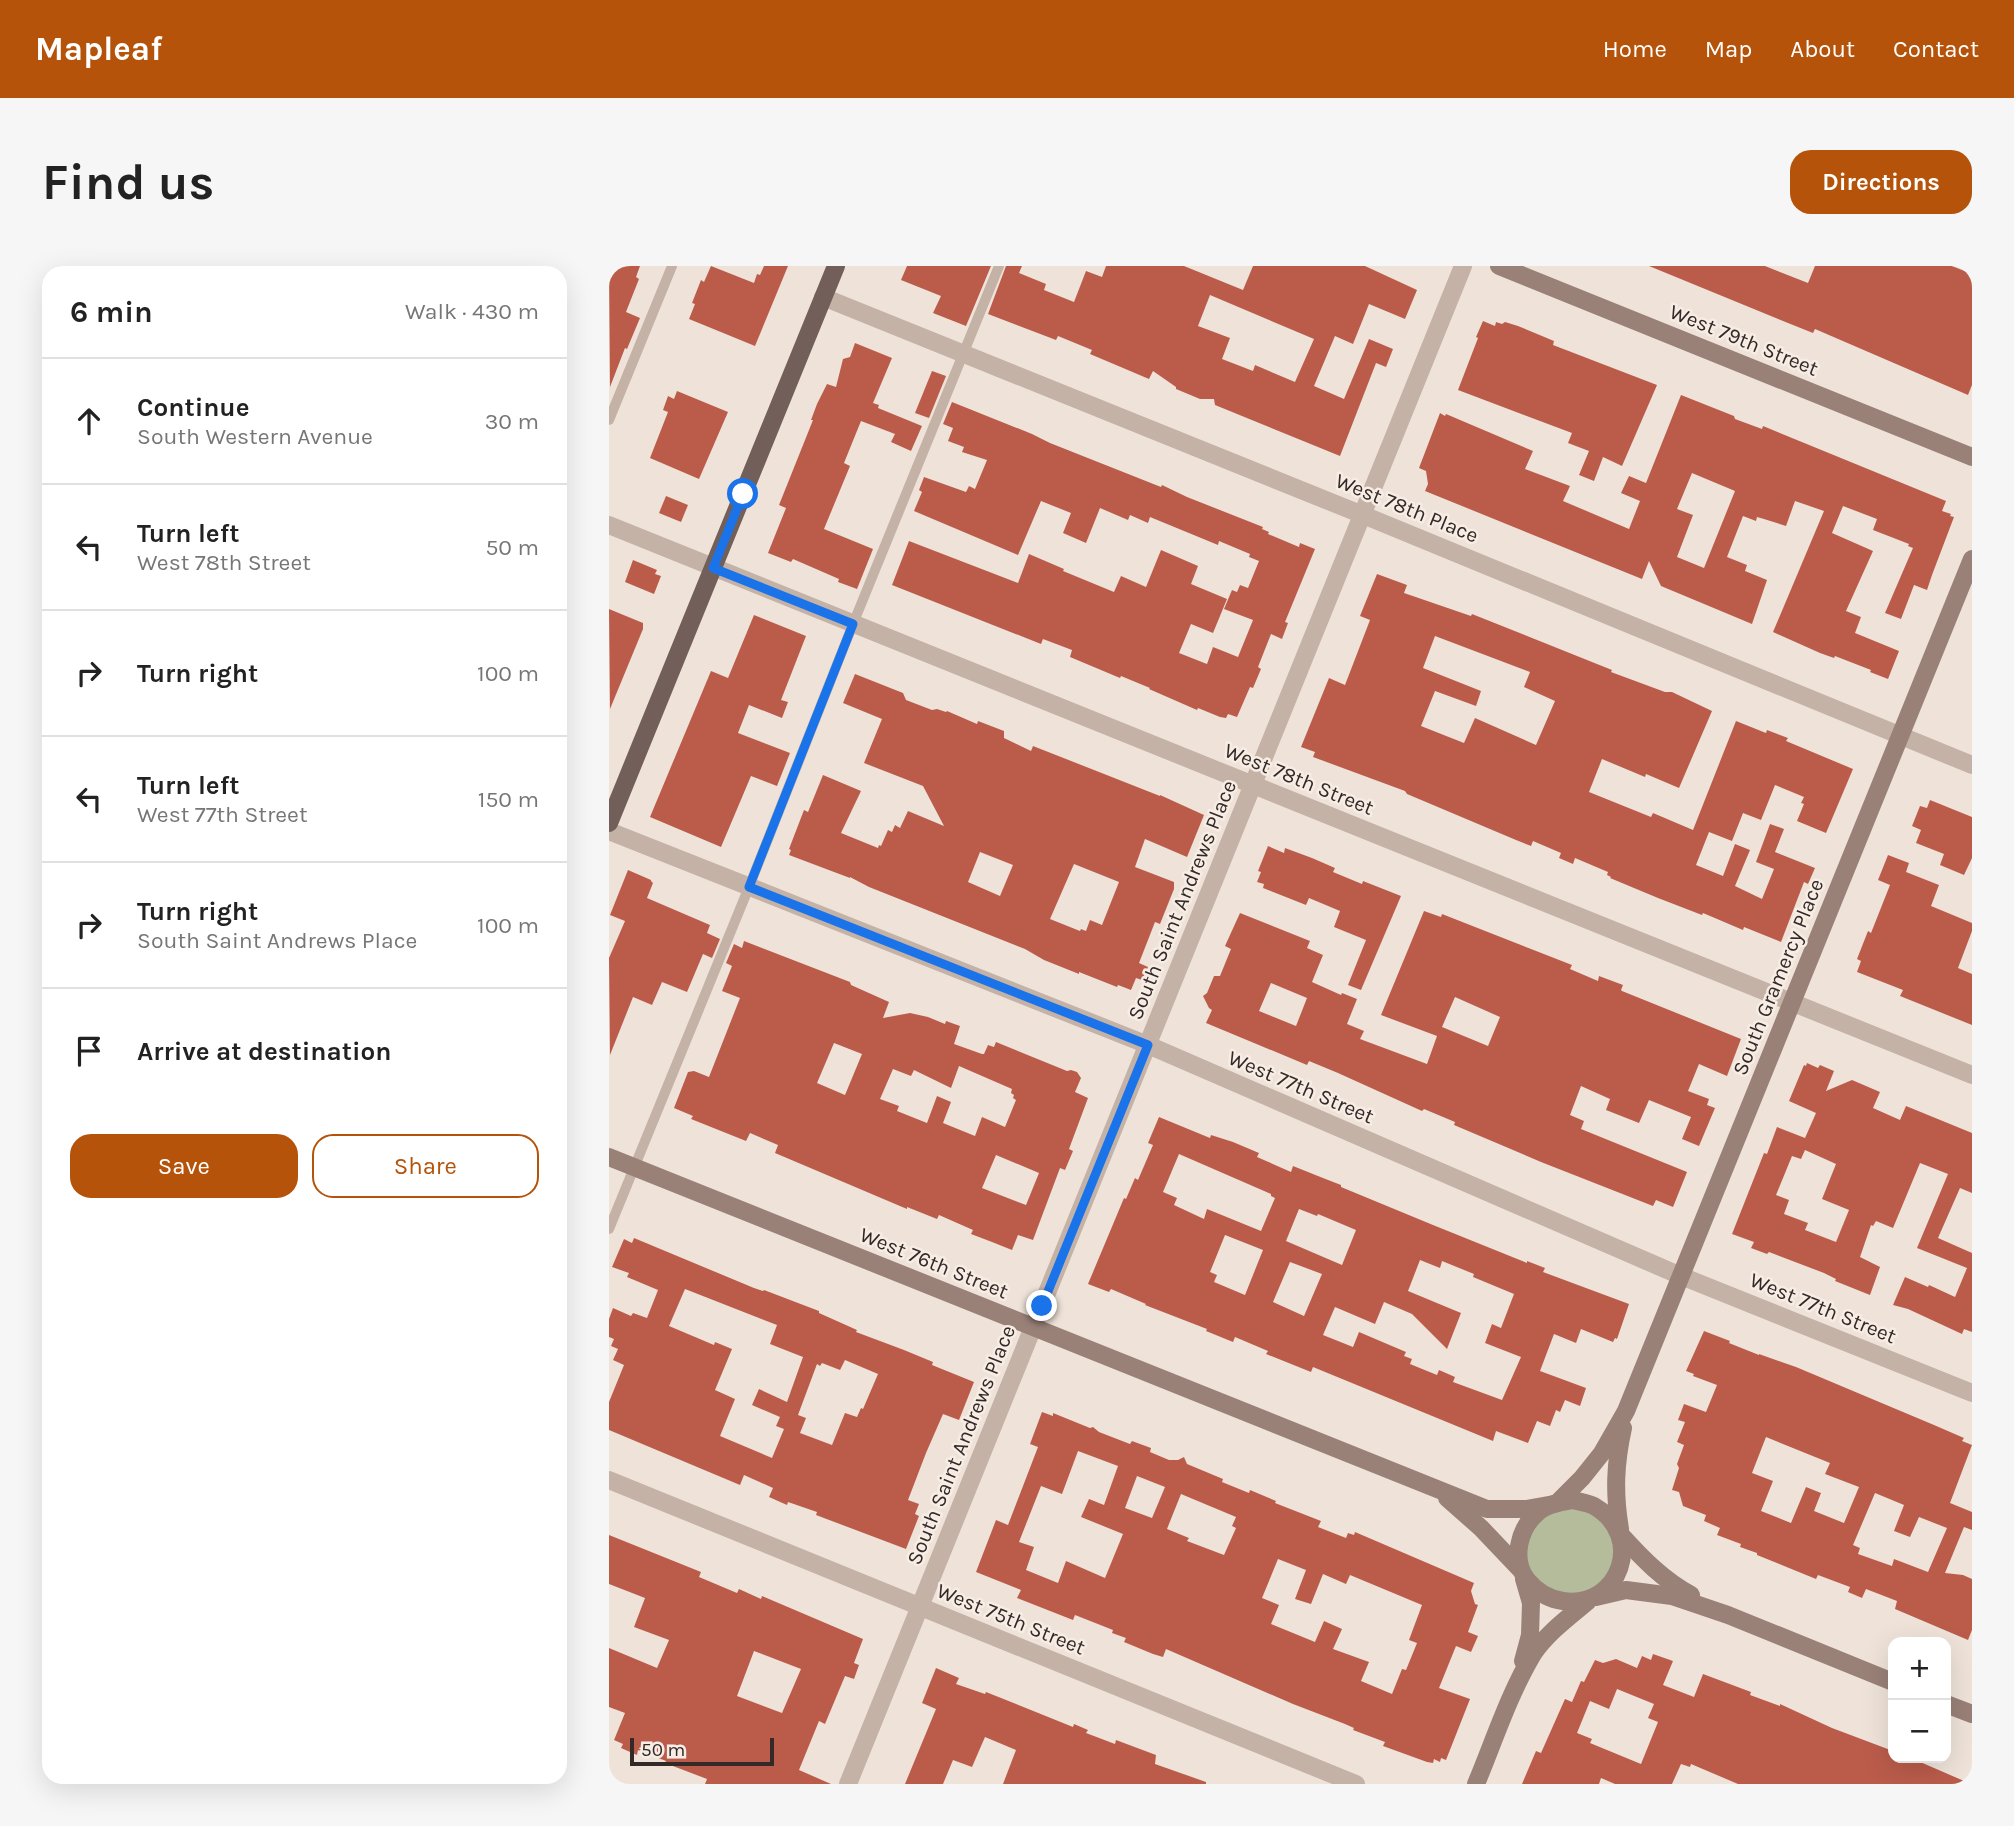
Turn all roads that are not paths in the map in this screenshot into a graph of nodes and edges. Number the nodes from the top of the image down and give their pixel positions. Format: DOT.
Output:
graph roads {
  1 [pos="672,266"];
  2 [pos="836,266"];
  3 [pos="999,266"];
  4 [pos="1463,266"];
  5 [pos="1499,266"];
  6 [pos="823,298"];
  7 [pos="963,353"];
  8 [pos="609,420"];
  9 [pos="1972,457"];
  10 [pos="1363,515"];
  11 [pos="609,525"];
  12 [pos="1972,559"];
  13 [pos="713,568"];
  14 [pos="853,624"];
  15 [pos="1900,736"];
  16 [pos="1972,765"];
  17 [pos="1253,785"];
  18 [pos="609,823"];
  19 [pos="609,831"];
  20 [pos="749,887"];
  21 [pos="1792,1003"];
  22 [pos="1148,1045"];
  23 [pos="1972,1075"];
  24 [pos="609,1157"];
  25 [pos="634,1167"];
  26 [pos="609,1229"];
  27 [pos="1681,1276"];
  28 [pos="1033,1328"];
  29 [pos="1972,1393"];
  30 [pos="1626,1411"];
  31 [pos="609,1480"];
  32 [pos="1437,1489"];
  33 [pos="1555,1503"];
  34 [pos="1620,1534"];
  35 [pos="1521,1572"];
  36 [pos="1592,1598"];
  37 [pos="920,1607"];
  38 [pos="1728,1615"];
  39 [pos="1888,1680"];
  40 [pos="1513,1693"];
  41 [pos="1951,1706"];
  42 [pos="1972,1714"];
  43 [pos="848,1784"];
  44 [pos="1356,1784"];
  45 [pos="1476,1784"];
  1 -- 8 [label="lane"];
  2 -- 6 [label="main road"];
  3 -- 7 [label="lane"];
  4 -- 10 [label="street, South Saint Andrews Place"];
  5 -- 9 [label="street, West 79th Street"];
  6 -- 7 [label="street, West 78th Place"];
  6 -- 13 [label="main road"];
  7 -- 10 [label="street, West 78th Place"];
  7 -- 14 [label="lane"];
  10 -- 15 [label="street, West 78th Place"];
  10 -- 17 [label="street, South Saint Andrews Place"];
  11 -- 13 [label="street, West 78th Street"];
  12 -- 15 [label="street, South Gramercy Place"];
  13 -- 14 [label="street, West 78th Street"];
  13 -- 18 [label="main road"];
  14 -- 17 [label="street, West 78th Street"];
  14 -- 20 [label="lane"];
  15 -- 16 [label="street, West 78th Place"];
  15 -- 21 [label="street, South Gramercy Place"];
  17 -- 21 [label="street, West 78th Street"];
  17 -- 22 [label="street, South Saint Andrews Place"];
  19 -- 20 [label="street, West 77th Street"];
  20 -- 22 [label="street, West 77th Street"];
  20 -- 25 [label="lane"];
  21 -- 23 [label="street, West 78th Street"];
  21 -- 27 [label="street, South Gramercy Place"];
  22 -- 27 [label="street, West 77th Street"];
  22 -- 28 [label="street, South Saint Andrews Place"];
  24 -- 25 [label="street, West 76th Street"];
  25 -- 26 [label="lane"];
  25 -- 28 [label="street, West 76th Street"];
  27 -- 29 [label="street, West 77th Street"];
  27 -- 30 [label="street, South Gramercy Place"];
  28 -- 32 [label="street, West 76th Street"];
  28 -- 37 [label="street, South Saint Andrews Place"];
  30 -- 33 [label="street, South Gramercy Place"];
  30 -- 34 [label="street, South Gramercy Place"];
  31 -- 37 [label="street, West 75th Street"];
  32 -- 33 [label="street, West 76th Street"];
  32 -- 35 [label="street, West 76th Street"];
  33 -- 34 [label="street"];
  33 -- 35 [label="street"];
  34 -- 36 [label="street"];
  34 -- 38 [label="street"];
  35 -- 36 [label="street"];
  35 -- 40 [label="street"];
  36 -- 38 [label="street"];
  36 -- 40 [label="street"];
  37 -- 43 [label="street, South Saint Andrews Place"];
  37 -- 44 [label="street, West 75th Street"];
  38 -- 39 [label="street"];
  40 -- 45 [label="street"];
  41 -- 42 [label="street"];
}
